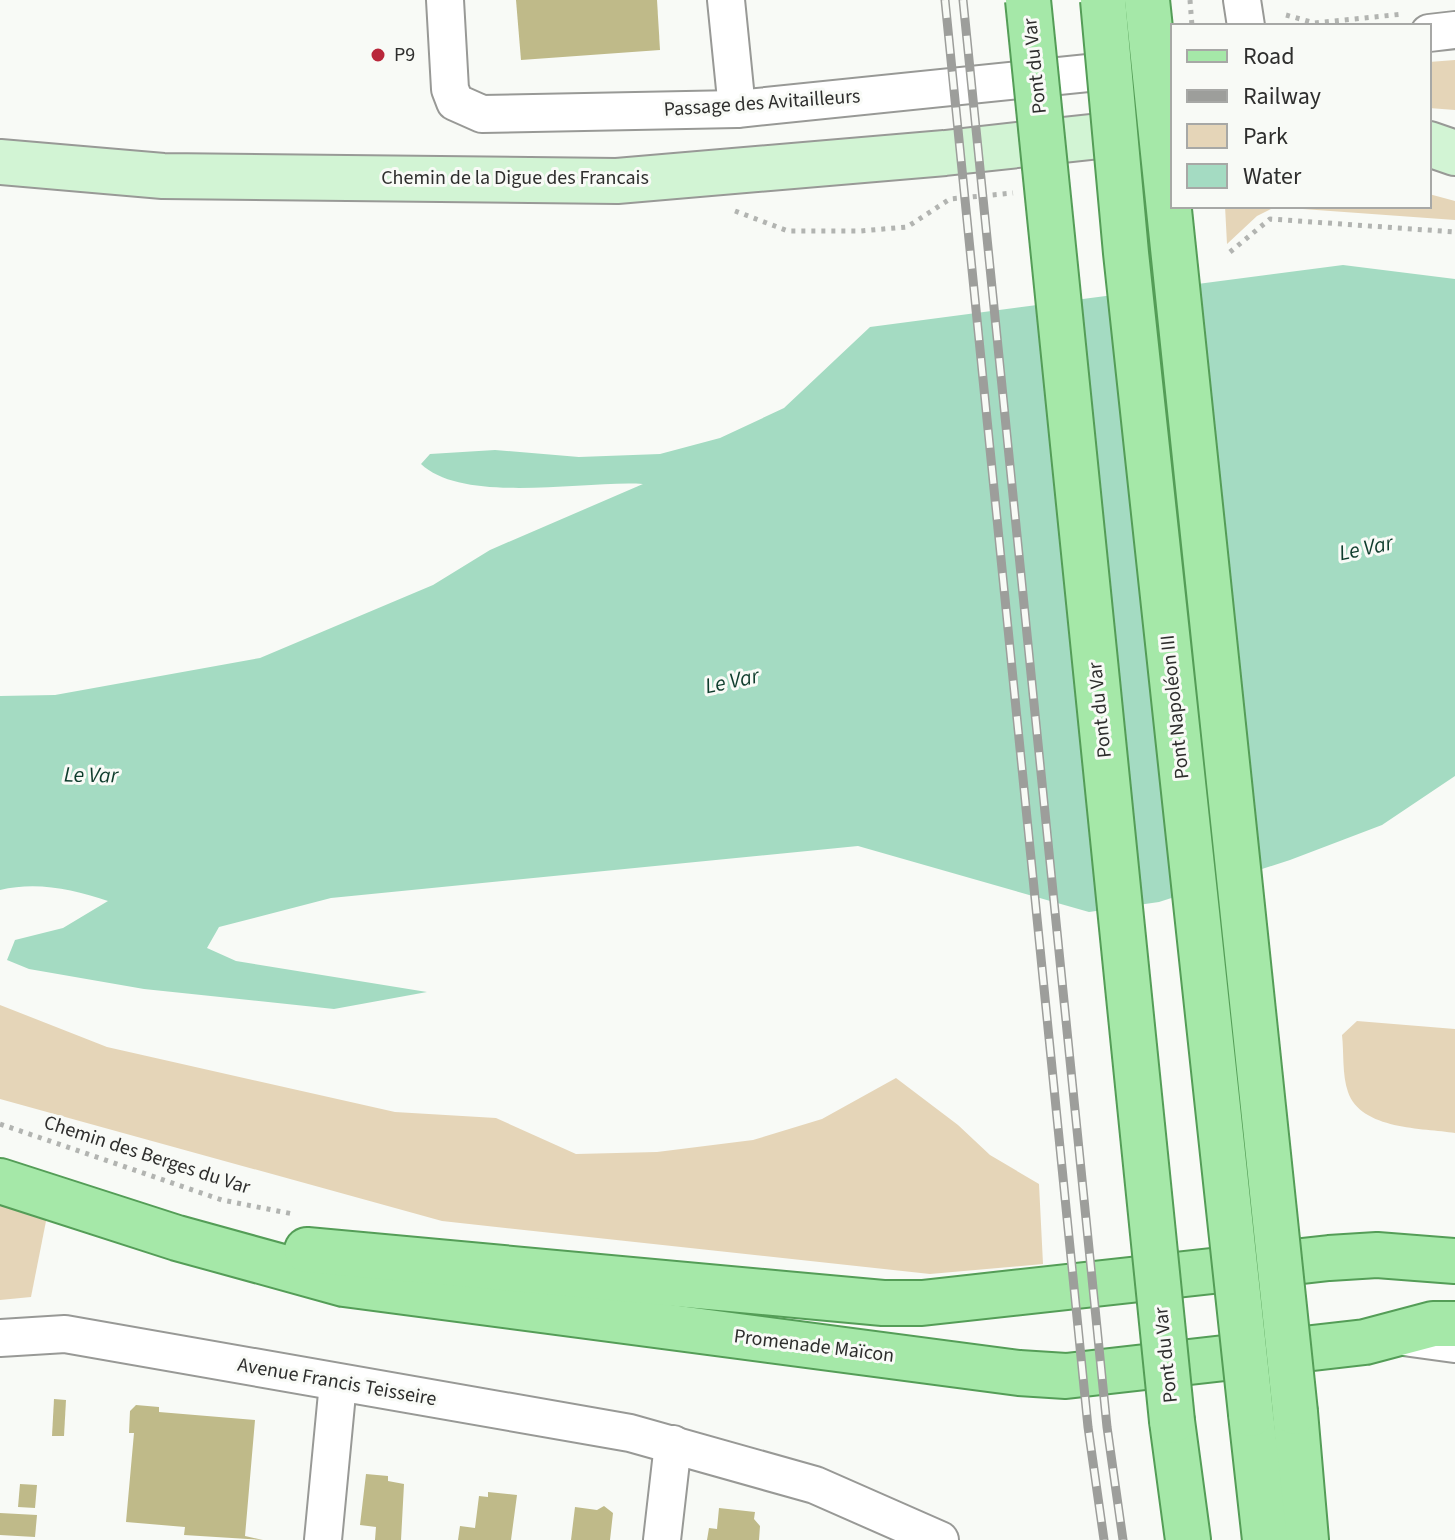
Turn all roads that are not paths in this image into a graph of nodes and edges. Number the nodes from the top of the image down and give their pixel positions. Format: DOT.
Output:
graph roads {
  1 [pos="445,0"];
  2 [pos="726,0"];
  3 [pos="1028,0"];
  4 [pos="1103,0"];
  5 [pos="1147,0"];
  6 [pos="1242,0"];
  7 [pos="1246,24"];
  8 [pos="1431,25"];
  9 [pos="1455,30"];
  10 [pos="1171,64"];
  11 [pos="737,109"];
  12 [pos="1431,127"];
  13 [pos="1455,127"];
  14 [pos="1171,128"];
  15 [pos="1431,145"];
  16 [pos="1455,153"];
  17 [pos="0,162"];
  18 [pos="0,1181"];
  19 [pos="177,1238"];
  20 [pos="1455,1261"];
  21 [pos="1455,1324"];
  22 [pos="0,1338"];
  23 [pos="1365,1342"];
  24 [pos="1455,1353"];
  25 [pos="338,1383"];
  26 [pos="1297,1429"];
  27 [pos="673,1444"];
  28 [pos="323,1540"];
  29 [pos="662,1540"];
  30 [pos="940,1540"];
  31 [pos="1188,1540"];
  32 [pos="1265,1540"];
  33 [pos="1306,1540"];
  34 [pos="1329,1540"];
  1 -- 11 [label="street, Passage des Avitailleurs"];
  2 -- 11 [label="street"];
  3 -- 31 [label="main road, Pont du Var, bridge"];
  4 -- 32 [label="main road, Pont Napoléon III, bridge"];
  5 -- 26 [label="main road, bridge"];
  6 -- 7 [label="street"];
  8 -- 9 [label="street"];
  10 -- 11 [label="street, Passage des Avitailleurs"];
  12 -- 13 [label="main road"];
  14 -- 17 [label="main road, Chemin de la Digue des Francais"];
  15 -- 16 [label="main road"];
  18 -- 19 [label="main road, Promenade Maïcon"];
  19 -- 20 [label="main road, Promenade Maïcon"];
  19 -- 23 [label="main road, Promenade Maïcon"];
  21 -- 23 [label="main road, Promenade Maïcon"];
  22 -- 25 [label="street, Avenue Francis Teisseire"];
  23 -- 24 [label="lane"];
  25 -- 27 [label="street, Avenue Francis Teisseire"];
  25 -- 28 [label="street"];
  26 -- 33 [label="main road"];
  26 -- 34 [label="main road"];
  27 -- 29 [label="street"];
  27 -- 30 [label="street, Avenue Francis Teisseire"];
}
